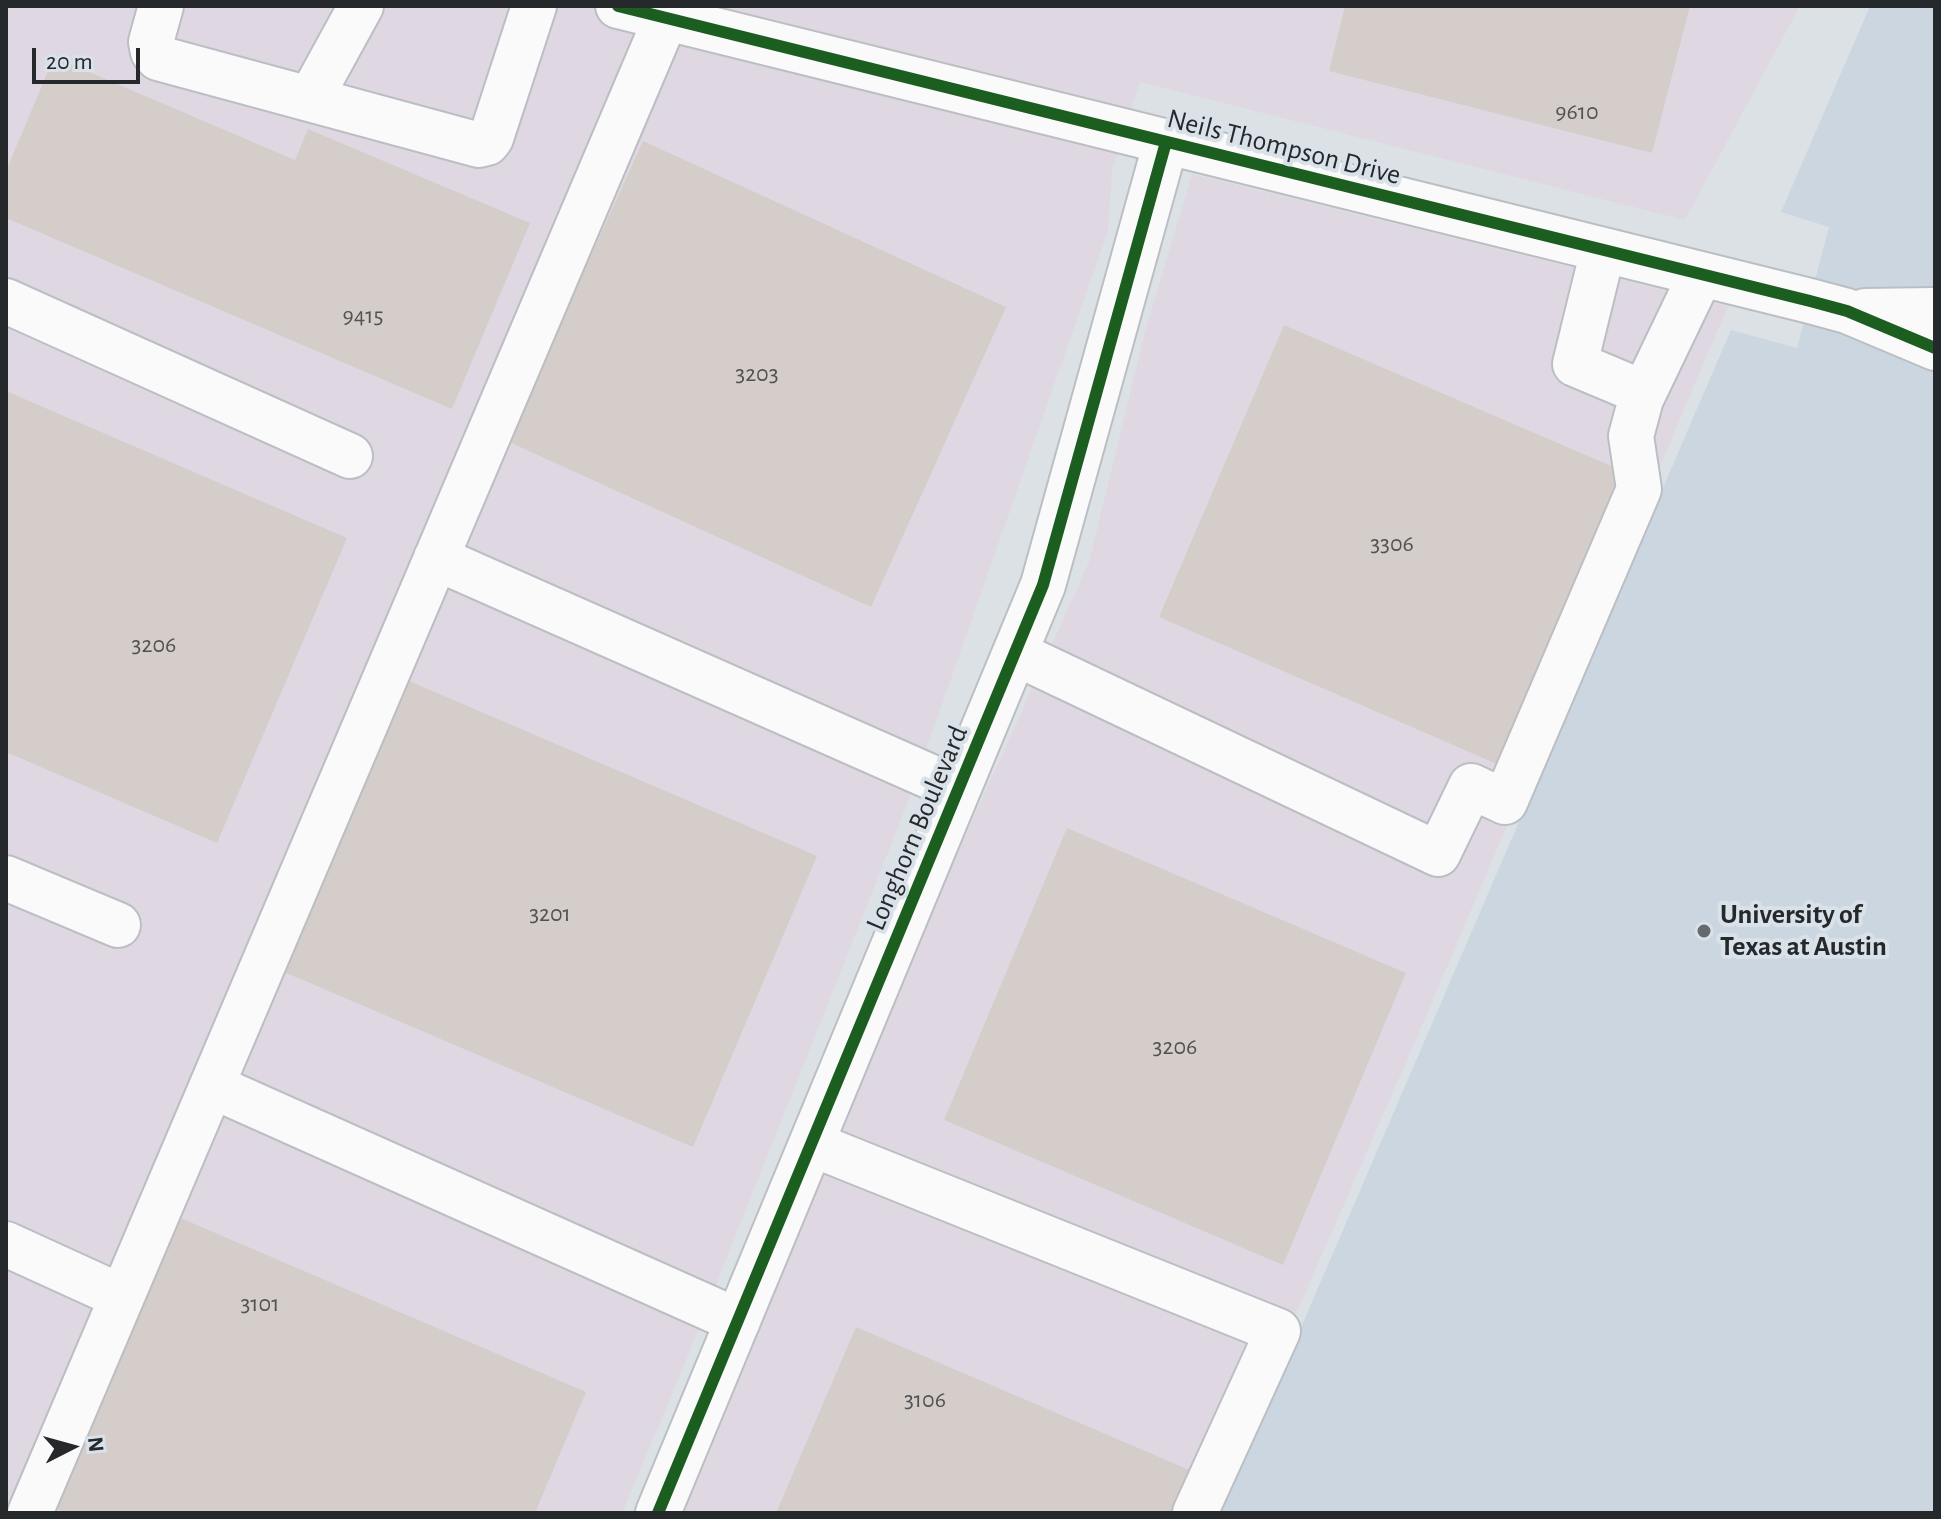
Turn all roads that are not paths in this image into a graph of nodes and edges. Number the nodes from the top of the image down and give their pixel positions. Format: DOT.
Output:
graph roads {
  1 [pos="161,6"];
  2 [pos="361,6"];
  3 [pos="534,6"];
  4 [pos="618,6"];
  5 [pos="666,18"];
  6 [pos="310,99"];
  7 [pos="1166,142"];
  8 [pos="1603,250"];
  9 [pos="1701,274"];
  10 [pos="6,301"];
  11 [pos="1935,310"];
  12 [pos="1847,311"];
  13 [pos="1935,348"];
  14 [pos="1644,393"];
  15 [pos="350,456"];
  16 [pos="436,558"];
  17 [pos="1015,653"];
  18 [pos="958,789"];
  19 [pos="6,878"];
  20 [pos="118,925"];
  21 [pos="212,1086"];
  22 [pos="812,1144"];
  23 [pos="6,1244"];
  24 [pos="122,1297"];
  25 [pos="738,1321"];
  26 [pos="30,1513"];
  27 [pos="658,1513"];
  28 [pos="1195,1513"];
  1 -- 6 [label="street"];
  2 -- 6 [label="street"];
  3 -- 6 [label="street"];
  4 -- 5 [label="street, Neils Thompson Drive"];
  5 -- 7 [label="street, Neils Thompson Drive"];
  5 -- 16 [label="street"];
  7 -- 8 [label="street, Neils Thompson Drive"];
  7 -- 17 [label="street, Longhorn Boulevard"];
  8 -- 9 [label="street, Neils Thompson Drive"];
  8 -- 14 [label="street"];
  9 -- 12 [label="street, Neils Thompson Drive"];
  9 -- 14 [label="street"];
  10 -- 15 [label="street"];
  11 -- 12 [label="street, Neils Thompson Drive"];
  12 -- 13 [label="street, Neils Thompson Drive"];
  14 -- 17 [label="street"];
  16 -- 18 [label="street"];
  16 -- 21 [label="street"];
  17 -- 18 [label="street, Longhorn Boulevard"];
  18 -- 22 [label="street, Longhorn Boulevard"];
  19 -- 20 [label="street"];
  21 -- 24 [label="street"];
  21 -- 25 [label="street"];
  22 -- 25 [label="street, Longhorn Boulevard"];
  22 -- 28 [label="street"];
  23 -- 24 [label="street"];
  24 -- 26 [label="street"];
  25 -- 27 [label="street, Longhorn Boulevard"];
}
